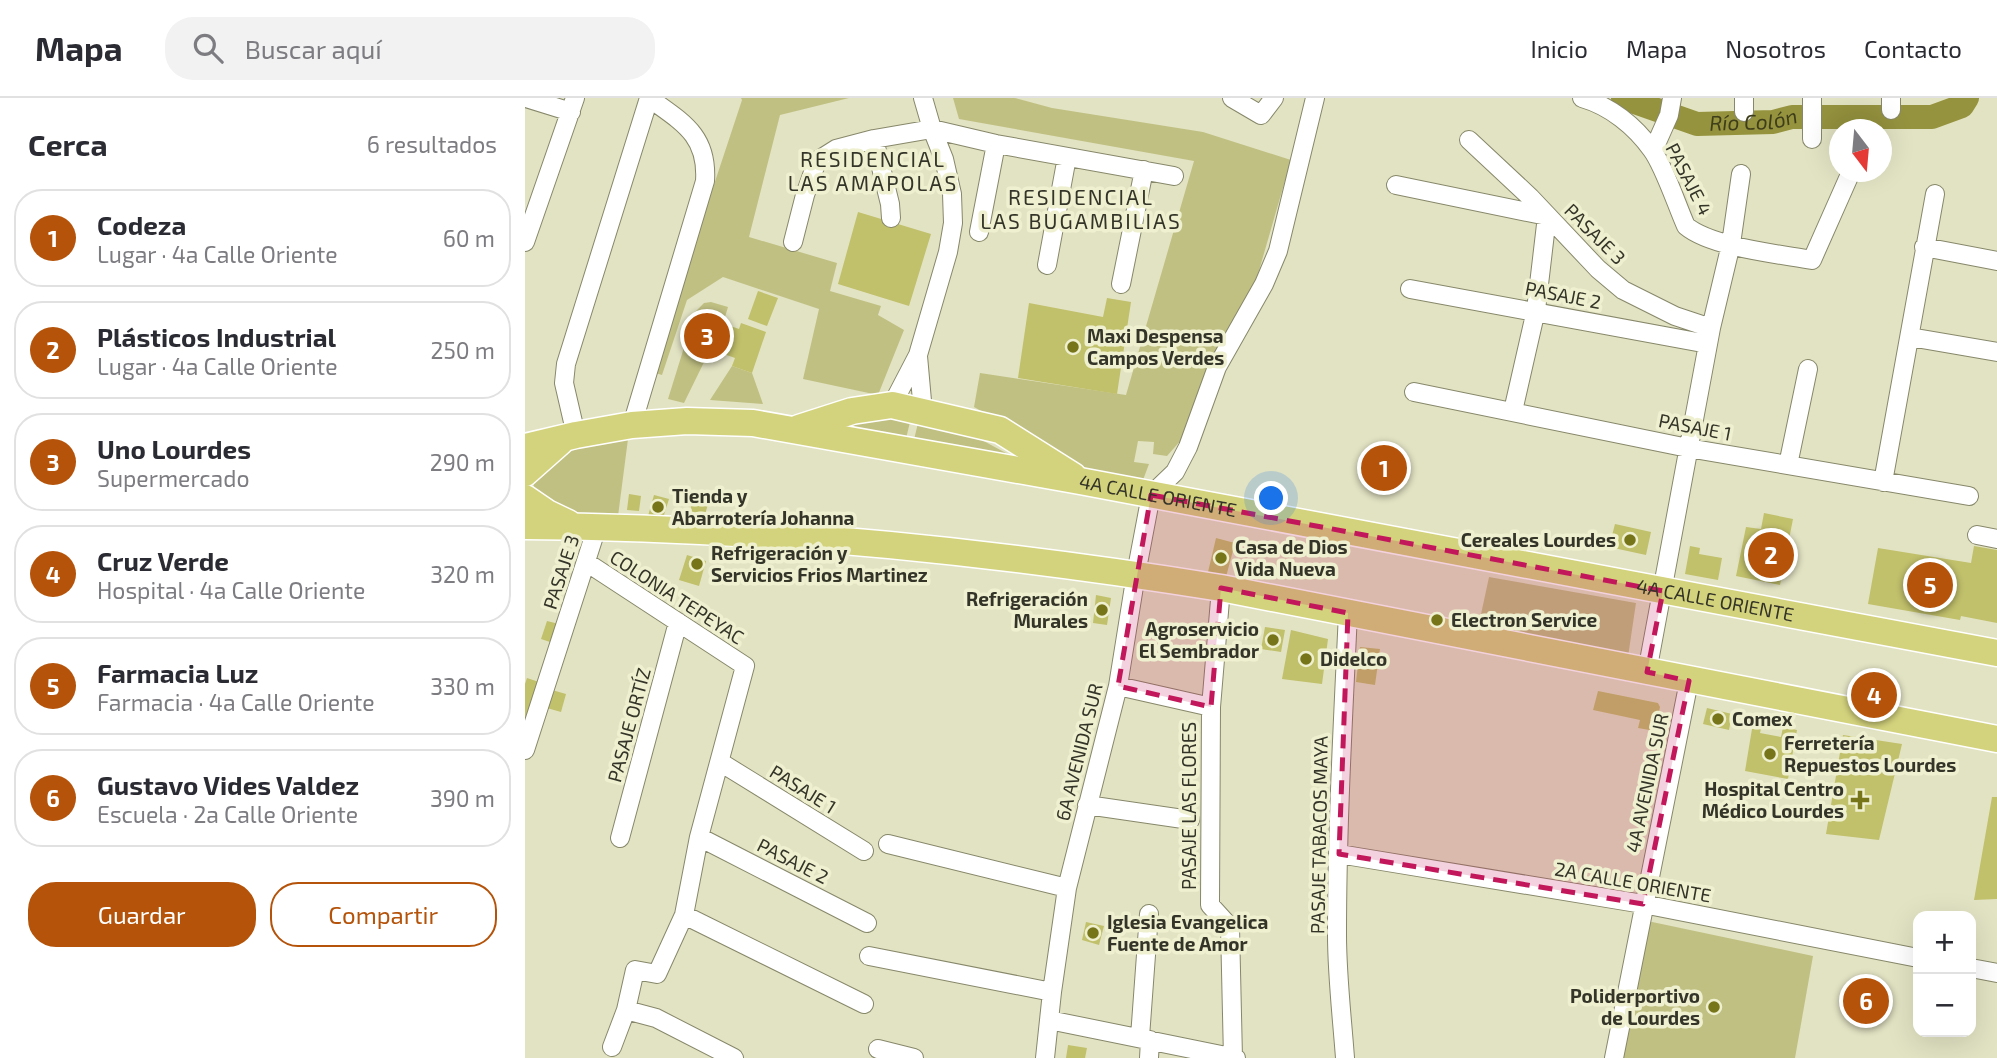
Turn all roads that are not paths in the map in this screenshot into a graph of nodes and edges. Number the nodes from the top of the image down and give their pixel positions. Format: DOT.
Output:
graph roads {
  1 [pos="526,98"];
  2 [pos="923,98"];
  3 [pos="1231,98"];
  4 [pos="1274,98"];
  5 [pos="1315,98"];
  6 [pos="1582,98"];
  7 [pos="1672,98"];
  8 [pos="573,105"];
  9 [pos="1812,105"];
  10 [pos="932,130"];
  11 [pos="874,139"];
  12 [pos="1469,139"];
  13 [pos="1812,139"];
  14 [pos="996,144"];
  15 [pos="1653,150"];
  16 [pos="1067,157"];
  17 [pos="1144,170"];
  18 [pos="1741,174"];
  19 [pos="1174,176"];
  20 [pos="1847,182"];
  21 [pos="1396,185"];
  22 [pos="1935,194"];
  23 [pos="533,196"];
  24 [pos="1547,216"];
  25 [pos="891,218"];
  26 [pos="979,232"];
  27 [pos="525,242"];
  28 [pos="793,242"];
  29 [pos="1731,244"];
  30 [pos="1924,247"];
  31 [pos="1997,261"];
  32 [pos="1047,265"];
  33 [pos="1121,284"];
  34 [pos="1410,289"];
  35 [pos="1536,310"];
  36 [pos="1710,336"];
  37 [pos="1910,337"];
  38 [pos="1997,352"];
  39 [pos="918,355"];
  40 [pos="1808,369"];
  41 [pos="1414,391"];
  42 [pos="892,405"];
  43 [pos="1513,411"];
  44 [pos="923,412"];
  45 [pos="632,425"];
  46 [pos="796,429"];
  47 [pos="572,436"];
  48 [pos="525,447"];
  49 [pos="1688,448"];
  50 [pos="1788,465"];
  51 [pos="525,473"];
  52 [pos="1080,481"];
  53 [pos="1883,482"];
  54 [pos="1151,495"];
  55 [pos="1969,496"];
  56 [pos="525,498"];
  57 [pos="525,526"];
  58 [pos="587,526"];
  59 [pos="1977,536"];
  60 [pos="1997,539"];
  61 [pos="586,562"];
  62 [pos="1136,574"];
  63 [pos="1221,588"];
  64 [pos="1663,591"];
  65 [pos="1348,613"];
  66 [pos="678,622"];
  67 [pos="1997,653"];
  68 [pos="1647,672"];
  69 [pos="1689,681"];
  70 [pos="1118,686"];
  71 [pos="1211,707"];
  72 [pos="1994,740"];
  73 [pos="525,750"];
  74 [pos="720,762"];
  75 [pos="1087,805"];
  76 [pos="1190,820"];
  77 [pos="699,837"];
  78 [pos="620,838"];
  79 [pos="888,845"];
  80 [pos="864,851"];
  81 [pos="1339,854"];
  82 [pos="1067,888"];
  83 [pos="1643,904"];
  84 [pos="1149,914"];
  85 [pos="684,915"];
  86 [pos="867,923"];
  87 [pos="869,956"];
  88 [pos="1913,957"];
  89 [pos="1976,969"];
  90 [pos="1997,973"];
  91 [pos="1052,992"];
  92 [pos="864,1004"];
  93 [pos="626,1010"];
  94 [pos="1049,1020"];
  95 [pos="1145,1038"];
  96 [pos="612,1047"];
  97 [pos="878,1049"];
  98 [pos="734,1058"];
  99 [pos="914,1058"];
  100 [pos="1045,1058"];
  101 [pos="1149,1058"];
  102 [pos="1234,1058"];
  103 [pos="1345,1058"];
  104 [pos="1614,1058"];
  1 -- 8 [label="street"];
  2 -- 10 [label="street"];
  3 -- 4 [label="street"];
  5 -- 54 [label="street"];
  6 -- 15 [label="street, PASAJE 4"];
  7 -- 15 [label="street"];
  8 -- 23 [label="street"];
  9 -- 13 [label="street"];
  10 -- 11 [label="street"];
  10 -- 14 [label="street"];
  10 -- 39 [label="street"];
  11 -- 25 [label="street"];
  11 -- 28 [label="street"];
  12 -- 24 [label="street, PASAJE 3"];
  14 -- 16 [label="street"];
  14 -- 26 [label="street"];
  15 -- 29 [label="street, PASAJE 4"];
  16 -- 17 [label="street"];
  16 -- 32 [label="street"];
  17 -- 19 [label="street"];
  17 -- 33 [label="street"];
  18 -- 29 [label="street"];
  20 -- 29 [label="street, PASAJE 4"];
  21 -- 24 [label="street"];
  22 -- 30 [label="street"];
  23 -- 27 [label="street"];
  24 -- 35 [label="street"];
  24 -- 36 [label="street, PASAJE 3"];
  29 -- 36 [label="street"];
  30 -- 31 [label="street"];
  30 -- 37 [label="street"];
  34 -- 35 [label="street, PASAJE 2"];
  35 -- 36 [label="street, PASAJE 2"];
  35 -- 43 [label="street"];
  36 -- 49 [label="street"];
  37 -- 38 [label="street"];
  37 -- 53 [label="street"];
  39 -- 42 [label="street"];
  39 -- 44 [label="street"];
  40 -- 50 [label="street"];
  41 -- 43 [label="street, PASAJE 1"];
  42 -- 44 [label="highway"];
  42 -- 46 [label="highway"];
  43 -- 49 [label="street, PASAJE 1"];
  44 -- 52 [label="highway"];
  45 -- 46 [label="highway, 4A CALLE ORIENTE"];
  45 -- 47 [label="highway, 4A CALLE ORIENTE"];
  45 -- 47 [label="street"];
  46 -- 52 [label="highway, 4A CALLE ORIENTE"];
  47 -- 48 [label="highway, 4A CALLE ORIENTE"];
  47 -- 51 [label="highway"];
  49 -- 50 [label="street, PASAJE 1"];
  49 -- 64 [label="street"];
  50 -- 53 [label="street, PASAJE 1"];
  52 -- 54 [label="highway, 4A CALLE ORIENTE"];
  53 -- 55 [label="street, PASAJE 1"];
  54 -- 62 [label="street, 6A AVENIDA SUR"];
  54 -- 64 [label="highway, 4A CALLE ORIENTE"];
  56 -- 58 [label="highway"];
  57 -- 58 [label="highway"];
  58 -- 61 [label="street, PASAJE 3"];
  58 -- 62 [label="highway"];
  59 -- 60 [label="street"];
  61 -- 66 [label="street, COLONIA TEPEYAC"];
  61 -- 73 [label="street, PASAJE 3"];
  62 -- 63 [label="highway"];
  62 -- 70 [label="street, 6A AVENIDA SUR"];
  63 -- 65 [label="highway"];
  63 -- 71 [label="street, PASAJE LAS FLORES"];
  64 -- 67 [label="highway, 4A CALLE ORIENTE"];
  64 -- 68 [label="street"];
  65 -- 68 [label="highway"];
  65 -- 81 [label="street, PASAJE TABACOS MAYA"];
  66 -- 74 [label="street, COLONIA TEPEYAC"];
  66 -- 78 [label="street, PASAJE ORTÍZ"];
  68 -- 69 [label="highway"];
  69 -- 72 [label="highway"];
  69 -- 83 [label="street, 4A AVENIDA SUR"];
  70 -- 71 [label="street"];
  70 -- 75 [label="street, 6A AVENIDA SUR"];
  71 -- 102 [label="street, PASAJE LAS FLORES"];
  74 -- 77 [label="street"];
  74 -- 80 [label="street, PASAJE 1"];
  75 -- 76 [label="street"];
  75 -- 82 [label="street, 6A AVENIDA SUR"];
  77 -- 85 [label="street"];
  77 -- 86 [label="street, PASAJE 2"];
  79 -- 82 [label="street"];
  81 -- 83 [label="street, 2A CALLE ORIENTE"];
  81 -- 103 [label="street, PASAJE TABACOS MAYA"];
  82 -- 91 [label="street, 6A AVENIDA SUR"];
  83 -- 88 [label="street, 2A CALLE ORIENTE"];
  83 -- 104 [label="street, 4A AVENIDA SUR"];
  84 -- 95 [label="street"];
  85 -- 92 [label="street"];
  85 -- 93 [label="street"];
  87 -- 91 [label="street"];
  89 -- 90 [label="street"];
  91 -- 94 [label="street, 6A AVENIDA SUR"];
  93 -- 96 [label="street"];
  93 -- 98 [label="street"];
  94 -- 95 [label="street"];
  94 -- 100 [label="street, 6A AVENIDA SUR"];
  95 -- 101 [label="street"];
  95 -- 102 [label="street"];
  97 -- 99 [label="street"];
}
